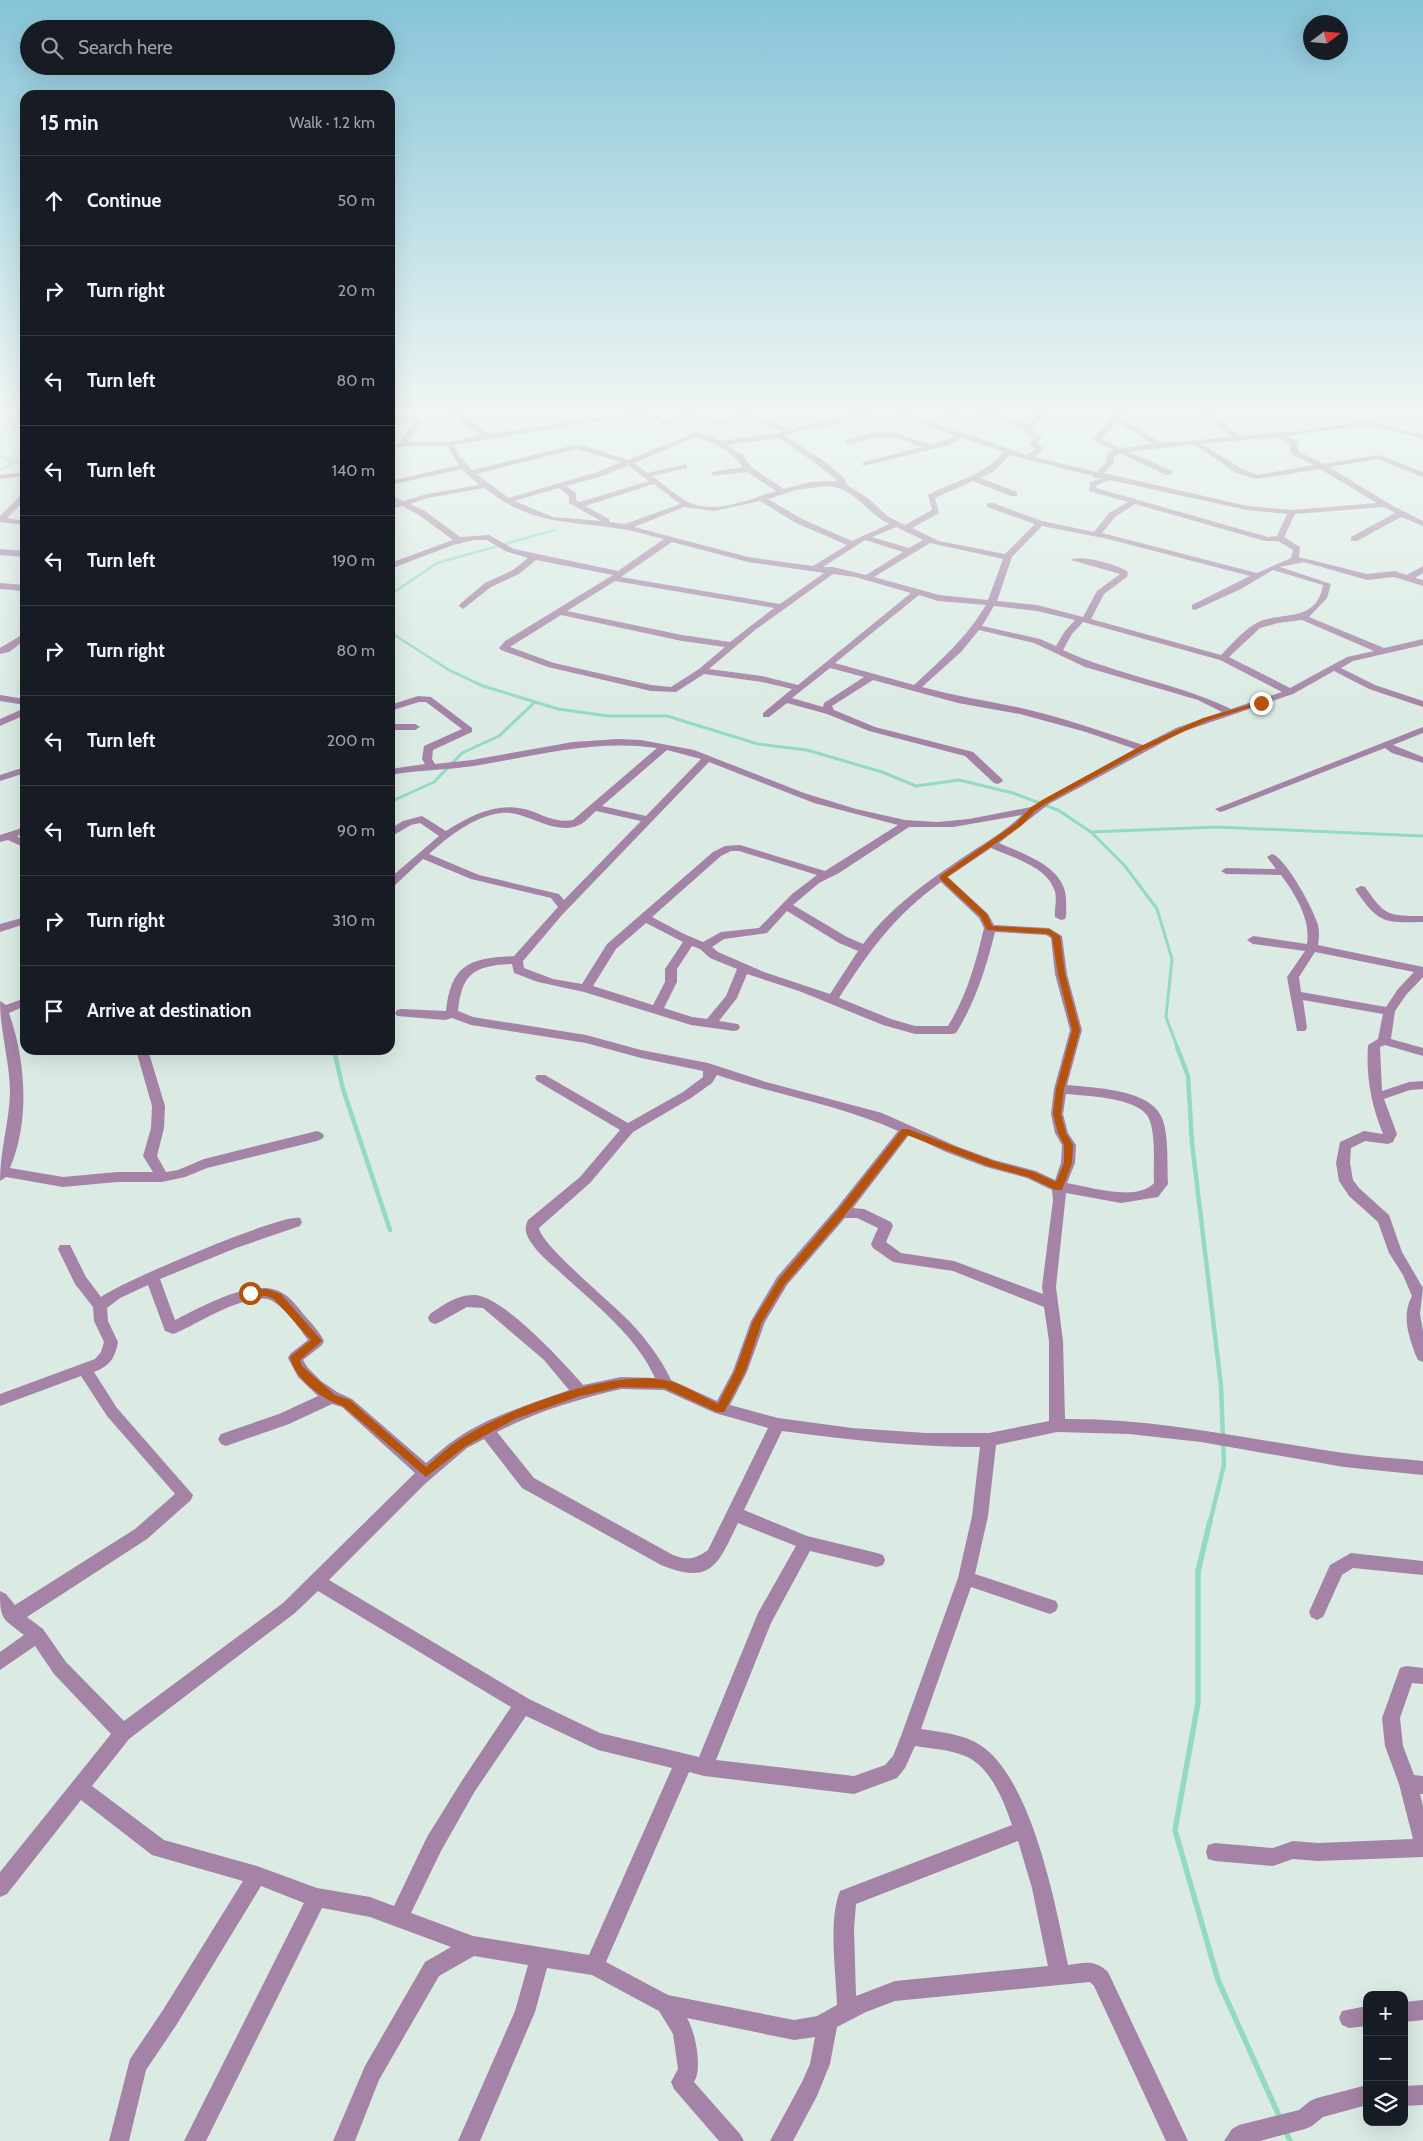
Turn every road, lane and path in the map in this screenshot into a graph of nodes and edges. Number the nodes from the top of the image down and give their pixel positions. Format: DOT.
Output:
graph roads {
  1 [pos="12,509"];
  2 [pos="414,509"];
  3 [pos="523,509"];
  4 [pos="586,509"];
  5 [pos="676,509"];
  6 [pos="779,509"];
  7 [pos="874,509"];
  8 [pos="935,509"];
  9 [pos="1001,509"];
  10 [pos="1122,509"];
  11 [pos="1162,509"];
  12 [pos="1257,509"];
  13 [pos="1332,509"];
  14 [pos="1390,509"];
  15 [pos="1292,512"];
  16 [pos="1400,514"];
  17 [pos="0,520"];
  18 [pos="20,522"];
  19 [pos="610,523"];
  20 [pos="1040,523"];
  21 [pos="895,524"];
  22 [pos="1423,524"];
  23 [pos="626,527"];
  24 [pos="904,529"];
  25 [pos="1096,535"];
  26 [pos="864,536"];
  27 [pos="1280,538"];
  28 [pos="670,539"];
  29 [pos="1354,539"];
  30 [pos="928,540"];
  31 [pos="460,541"];
  32 [pos="852,544"];
  33 [pos="909,551"];
  34 [pos="0,552"];
  35 [pos="20,554"];
  36 [pos="534,557"];
  37 [pos="1008,558"];
  38 [pos="1294,558"];
  39 [pos="1075,560"];
  40 [pos="395,564"];
  41 [pos="816,568"];
  42 [pos="1274,568"];
  43 [pos="1423,569"];
  44 [pos="833,570"];
  45 [pos="1256,575"];
  46 [pos="617,576"];
  47 [pos="867,578"];
  48 [pos="1410,578"];
  49 [pos="1423,583"];
  50 [pos="0,586"];
  51 [pos="20,588"];
  52 [pos="916,593"];
  53 [pos="992,603"];
  54 [pos="463,606"];
  55 [pos="781,607"];
  56 [pos="1195,607"];
  57 [pos="561,612"];
  58 [pos="1303,617"];
  59 [pos="1083,619"];
  60 [pos="977,627"];
  61 [pos="20,640"];
  62 [pos="1423,642"];
  63 [pos="731,645"];
  64 [pos="1058,650"];
  65 [pos="0,651"];
  66 [pos="1383,651"];
  67 [pos="1223,658"];
  68 [pos="827,664"];
  69 [pos="1333,667"];
  70 [pos="702,671"];
  71 [pos="872,676"];
  72 [pos="917,687"];
  73 [pos="800,688"];
  74 [pos="1290,692"];
  75 [pos="0,698"];
  76 [pos="784,699"];
  77 [pos="20,701"];
  78 [pos="1423,704"];
  79 [pos="395,706"];
  80 [pos="830,712"];
  81 [pos="1229,712"];
  82 [pos="20,713"];
  83 [pos="766,715"];
  84 [pos="0,723"];
  85 [pos="395,727"];
  86 [pos="415,728"];
  87 [pos="1423,730"];
  88 [pos="1385,744"];
  89 [pos="665,746"];
  90 [pos="1141,748"];
  91 [pos="708,759"];
  92 [pos="1422,761"];
  93 [pos="431,766"];
  94 [pos="395,771"];
  95 [pos="20,772"];
  96 [pos="0,778"];
  97 [pos="998,782"];
  98 [pos="594,807"];
  99 [pos="1220,809"];
  100 [pos="1033,810"];
  101 [pos="649,820"];
  102 [pos="906,824"];
  103 [pos="395,831"];
  104 [pos="20,832"];
  105 [pos="446,836"];
  106 [pos="5,837"];
  107 [pos="20,843"];
  108 [pos="991,844"];
  109 [pos="422,855"];
  110 [pos="1272,857"];
  111 [pos="1226,871"];
  112 [pos="1284,872"];
  113 [pos="824,874"];
  114 [pos="942,877"];
  115 [pos="395,879"];
  116 [pos="1361,889"];
  117 [pos="786,906"];
  118 [pos="564,907"];
  119 [pos="644,917"];
  120 [pos="1061,917"];
  121 [pos="1423,919"];
  122 [pos="20,922"];
  123 [pos="0,928"];
  124 [pos="990,928"];
  125 [pos="690,940"];
  126 [pos="1253,940"];
  127 [pos="704,946"];
  128 [pos="1312,947"];
  129 [pos="864,949"];
  130 [pos="517,960"];
  131 [pos="743,968"];
  132 [pos="1422,971"];
  133 [pos="585,988"];
  134 [pos="1297,995"];
  135 [pos="832,1000"];
  136 [pos="20,1003"];
  137 [pos="1,1008"];
  138 [pos="658,1010"];
  139 [pos="1389,1011"];
  140 [pos="401,1014"];
  141 [pos="452,1014"];
  142 [pos="710,1023"];
  143 [pos="734,1027"];
  144 [pos="1301,1028"];
  145 [pos="1384,1041"];
  146 [pos="19,1049"];
  147 [pos="1423,1052"];
  148 [pos="143,1055"];
  149 [pos="708,1068"];
  150 [pos="541,1078"];
  151 [pos="1423,1085"];
  152 [pos="1060,1089"];
  153 [pos="1376,1097"];
  154 [pos="628,1129"];
  155 [pos="905,1131"];
  156 [pos="317,1136"];
  157 [pos="2,1168"];
  158 [pos="162,1177"];
  159 [pos="1059,1187"];
  160 [pos="841,1213"];
  161 [pos="295,1222"];
  162 [pos="65,1249"];
  163 [pos="152,1277"];
  164 [pos="1422,1296"];
  165 [pos="1050,1304"];
  166 [pos="100,1306"];
  167 [pos="435,1318"];
  168 [pos="1423,1356"];
  169 [pos="84,1369"];
  170 [pos="665,1384"];
  171 [pos="580,1392"];
  172 [pos="332,1398"];
  173 [pos="0,1400"];
  174 [pos="720,1409"];
  175 [pos="778,1424"];
  176 [pos="1057,1426"];
  177 [pos="486,1430"];
  178 [pos="226,1439"];
  179 [pos="989,1440"];
  180 [pos="1423,1468"];
  181 [pos="426,1473"];
  182 [pos="735,1514"];
  183 [pos="806,1543"];
  184 [pos="877,1560"];
  185 [pos="1423,1568"];
  186 [pos="966,1578"];
  187 [pos="318,1582"];
  188 [pos="0,1599"];
  189 [pos="1050,1606"];
  190 [pos="1317,1612"];
  191 [pos="13,1616"];
  192 [pos="37,1635"];
  193 [pos="0,1662"];
  194 [pos="1423,1676"];
  195 [pos="523,1705"];
  196 [pos="123,1733"];
  197 [pos="910,1736"];
  198 [pos="684,1762"];
  199 [pos="704,1767"];
  200 [pos="1415,1785"];
  201 [pos="80,1788"];
  202 [pos="1023,1830"];
  203 [pos="1423,1842"];
  204 [pos="1423,1848"];
  205 [pos="1215,1852"];
  206 [pos="257,1875"];
  207 [pos="0,1887"];
  208 [pos="317,1898"];
  209 [pos="398,1919"];
  210 [pos="473,1946"];
  211 [pos="540,1956"];
  212 [pos="594,1966"];
  213 [pos="1060,1976"];
  214 [pos="666,2004"];
  215 [pos="1423,2010"];
  216 [pos="847,2011"];
  217 [pos="1408,2012"];
  218 [pos="828,2023"];
  219 [pos="1423,2095"];
  220 [pos="1363,2096"];
  221 [pos="1408,2096"];
  222 [pos="119,2141"];
  223 [pos="195,2141"];
  224 [pos="344,2141"];
  225 [pos="469,2141"];
  226 [pos="733,2141"];
  227 [pos="781,2141"];
  228 [pos="1177,2141"];
  229 [pos="1235,2141"];
  1 -- 17 [label="street"];
  2 -- 31 [label="street"];
  3 -- 19 [label="street"];
  4 -- 19 [label="street"];
  5 -- 23 [label="street"];
  6 -- 32 [label="street"];
  7 -- 21 [label="street"];
  8 -- 24 [label="street"];
  9 -- 20 [label="street"];
  10 -- 25 [label="street"];
  11 -- 27 [label="street"];
  12 -- 15 [label="street"];
  13 -- 15 [label="street"];
  14 -- 16 [label="street"];
  15 -- 27 [label="street"];
  16 -- 22 [label="street"];
  16 -- 29 [label="street"];
  17 -- 18 [label="street"];
  19 -- 23 [label="street"];
  20 -- 25 [label="street"];
  20 -- 37 [label="street"];
  21 -- 24 [label="street"];
  21 -- 26 [label="street"];
  23 -- 28 [label="street"];
  24 -- 30 [label="street"];
  25 -- 45 [label="street"];
  26 -- 32 [label="street"];
  26 -- 33 [label="street"];
  27 -- 38 [label="street"];
  28 -- 41 [label="street"];
  28 -- 46 [label="street"];
  30 -- 33 [label="street"];
  30 -- 37 [label="street"];
  31 -- 36 [label="street"];
  31 -- 40 [label="street"];
  32 -- 41 [label="street"];
  33 -- 47 [label="street"];
  34 -- 35 [label="street"];
  36 -- 46 [label="street"];
  36 -- 54 [label="street"];
  37 -- 53 [label="street"];
  38 -- 42 [label="street"];
  38 -- 48 [label="street"];
  39 -- 59 [label="street"];
  41 -- 44 [label="street"];
  42 -- 45 [label="street"];
  42 -- 58 [label="street"];
  43 -- 48 [label="street"];
  44 -- 47 [label="street"];
  44 -- 55 [label="street"];
  45 -- 56 [label="street"];
  46 -- 55 [label="street"];
  46 -- 57 [label="street"];
  47 -- 52 [label="street"];
  48 -- 49 [label="street"];
  50 -- 51 [label="street"];
  52 -- 53 [label="street"];
  52 -- 68 [label="street"];
  53 -- 59 [label="street"];
  53 -- 60 [label="street"];
  55 -- 63 [label="street"];
  57 -- 63 [label="street"];
  57 -- 70 [label="street"];
  58 -- 66 [label="street"];
  58 -- 67 [label="street"];
  59 -- 64 [label="street"];
  59 -- 67 [label="street"];
  60 -- 64 [label="street"];
  60 -- 72 [label="street"];
  61 -- 65 [label="street"];
  62 -- 66 [label="street"];
  63 -- 70 [label="street"];
  64 -- 81 [label="street"];
  66 -- 69 [label="street"];
  67 -- 74 [label="street"];
  68 -- 71 [label="street"];
  68 -- 73 [label="street"];
  69 -- 74 [label="street"];
  69 -- 78 [label="street"];
  70 -- 73 [label="street"];
  71 -- 72 [label="street"];
  71 -- 80 [label="street"];
  72 -- 90 [label="street"];
  73 -- 76 [label="street"];
  74 -- 81 [label="street"];
  75 -- 77 [label="street"];
  76 -- 80 [label="street"];
  76 -- 83 [label="street"];
  79 -- 93 [label="street"];
  80 -- 97 [label="street"];
  81 -- 90 [label="street"];
  82 -- 84 [label="street"];
  85 -- 86 [label="street"];
  87 -- 88 [label="street"];
  88 -- 92 [label="street"];
  88 -- 99 [label="street"];
  89 -- 91 [label="street"];
  89 -- 93 [label="street"];
  89 -- 98 [label="street"];
  90 -- 100 [label="street"];
  91 -- 101 [label="street"];
  91 -- 102 [label="street"];
  93 -- 94 [label="street"];
  95 -- 96 [label="street"];
  98 -- 101 [label="street"];
  98 -- 105 [label="street"];
  100 -- 102 [label="street"];
  100 -- 108 [label="street"];
  101 -- 118 [label="street"];
  102 -- 113 [label="street"];
  103 -- 105 [label="street"];
  104 -- 106 [label="street"];
  105 -- 109 [label="street"];
  106 -- 107 [label="street"];
  108 -- 114 [label="street"];
  108 -- 120 [label="street"];
  109 -- 115 [label="street"];
  109 -- 118 [label="street"];
  110 -- 112 [label="street"];
  111 -- 112 [label="street"];
  112 -- 128 [label="street"];
  113 -- 117 [label="street"];
  113 -- 119 [label="street"];
  114 -- 124 [label="street"];
  114 -- 129 [label="street"];
  116 -- 121 [label="street"];
  117 -- 127 [label="street"];
  117 -- 129 [label="street"];
  118 -- 130 [label="street"];
  119 -- 125 [label="street"];
  119 -- 133 [label="street"];
  122 -- 123 [label="street"];
  124 -- 135 [label="street"];
  124 -- 152 [label="street"];
  125 -- 127 [label="street"];
  125 -- 138 [label="street"];
  126 -- 128 [label="street"];
  127 -- 131 [label="street"];
  128 -- 132 [label="street"];
  128 -- 134 [label="street"];
  129 -- 135 [label="street"];
  130 -- 133 [label="street"];
  130 -- 141 [label="street"];
  131 -- 135 [label="street"];
  131 -- 142 [label="street"];
  132 -- 139 [label="street"];
  133 -- 138 [label="street"];
  134 -- 139 [label="street"];
  134 -- 144 [label="street"];
  136 -- 137 [label="street"];
  137 -- 146 [label="street"];
  138 -- 142 [label="street"];
  139 -- 145 [label="street"];
  140 -- 141 [label="street"];
  141 -- 149 [label="street"];
  142 -- 143 [label="street"];
  145 -- 147 [label="street"];
  145 -- 153 [label="street"];
  146 -- 157 [label="street"];
  148 -- 158 [label="street"];
  149 -- 154 [label="street"];
  149 -- 155 [label="street"];
  150 -- 154 [label="street"];
  151 -- 153 [label="street"];
  152 -- 159 [label="street"];
  152 -- 159 [label="street"];
  153 -- 164 [label="street"];
  154 -- 170 [label="street"];
  155 -- 159 [label="street"];
  155 -- 160 [label="street"];
  156 -- 158 [label="street"];
  157 -- 158 [label="street"];
  159 -- 165 [label="street"];
  160 -- 165 [label="street"];
  160 -- 174 [label="street"];
  161 -- 163 [label="street"];
  162 -- 166 [label="street"];
  163 -- 166 [label="street"];
  163 -- 172 [label="street"];
  164 -- 168 [label="street"];
  165 -- 176 [label="street"];
  166 -- 169 [label="street"];
  167 -- 171 [label="street"];
  169 -- 173 [label="street"];
  169 -- 191 [label="street"];
  170 -- 171 [label="street"];
  170 -- 174 [label="street"];
  171 -- 177 [label="street"];
  172 -- 178 [label="street"];
  172 -- 181 [label="street"];
  174 -- 175 [label="street"];
  175 -- 179 [label="street"];
  175 -- 182 [label="street"];
  176 -- 179 [label="street"];
  176 -- 180 [label="street"];
  177 -- 181 [label="street"];
  177 -- 182 [label="street"];
  179 -- 186 [label="street"];
  181 -- 187 [label="street"];
  182 -- 183 [label="street"];
  183 -- 184 [label="street"];
  183 -- 199 [label="street"];
  185 -- 190 [label="street"];
  186 -- 189 [label="street"];
  186 -- 197 [label="street"];
  187 -- 195 [label="street"];
  187 -- 196 [label="street"];
  188 -- 191 [label="street"];
  191 -- 192 [label="street"];
  192 -- 193 [label="street"];
  192 -- 196 [label="street"];
  194 -- 200 [label="street"];
  195 -- 198 [label="street"];
  195 -- 209 [label="street"];
  196 -- 201 [label="street"];
  197 -- 199 [label="street"];
  197 -- 202 [label="street"];
  198 -- 199 [label="street"];
  198 -- 212 [label="street"];
  200 -- 203 [label="street"];
  201 -- 206 [label="street"];
  201 -- 207 [label="street"];
  202 -- 213 [label="street"];
  202 -- 216 [label="street"];
  204 -- 205 [label="street"];
  206 -- 208 [label="street"];
  206 -- 222 [label="street"];
  208 -- 209 [label="street"];
  208 -- 223 [label="street"];
  209 -- 210 [label="street"];
  210 -- 211 [label="street"];
  210 -- 224 [label="street"];
  211 -- 212 [label="street"];
  211 -- 225 [label="street"];
  212 -- 214 [label="street"];
  213 -- 216 [label="street"];
  213 -- 228 [label="street"];
  214 -- 218 [label="street"];
  214 -- 226 [label="street"];
  215 -- 217 [label="street"];
  216 -- 218 [label="street"];
  218 -- 227 [label="street"];
  219 -- 221 [label="street"];
  220 -- 229 [label="street"];
}
